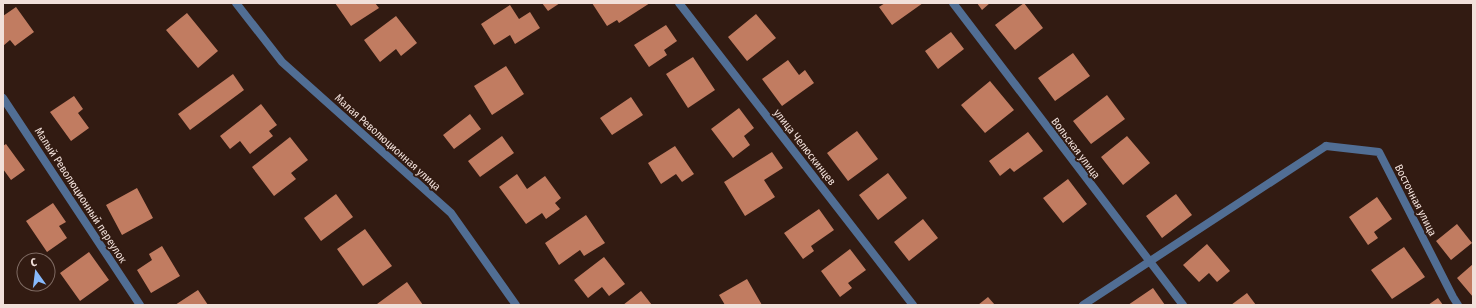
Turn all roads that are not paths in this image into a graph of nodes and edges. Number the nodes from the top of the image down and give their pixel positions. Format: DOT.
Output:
graph roads {
  1 [pos="236,3"];
  2 [pos="679,3"];
  3 [pos="953,3"];
  4 [pos="3,98"];
  5 [pos="1149,261"];
  6 [pos="140,305"];
  7 [pos="516,305"];
  8 [pos="913,305"];
  9 [pos="1083,305"];
  10 [pos="1183,305"];
  11 [pos="1458,305"];
  1 -- 7 [label="street, Малая Революционная улица"];
  2 -- 8 [label="street, улица Челюскинцев"];
  3 -- 5 [label="street, Вольская улица"];
  4 -- 6 [label="street, Малый Революционный переулок"];
  5 -- 9 [label="street"];
  5 -- 10 [label="street, Вольская улица"];
  5 -- 11 [label="street, Восточная улица"];
}
